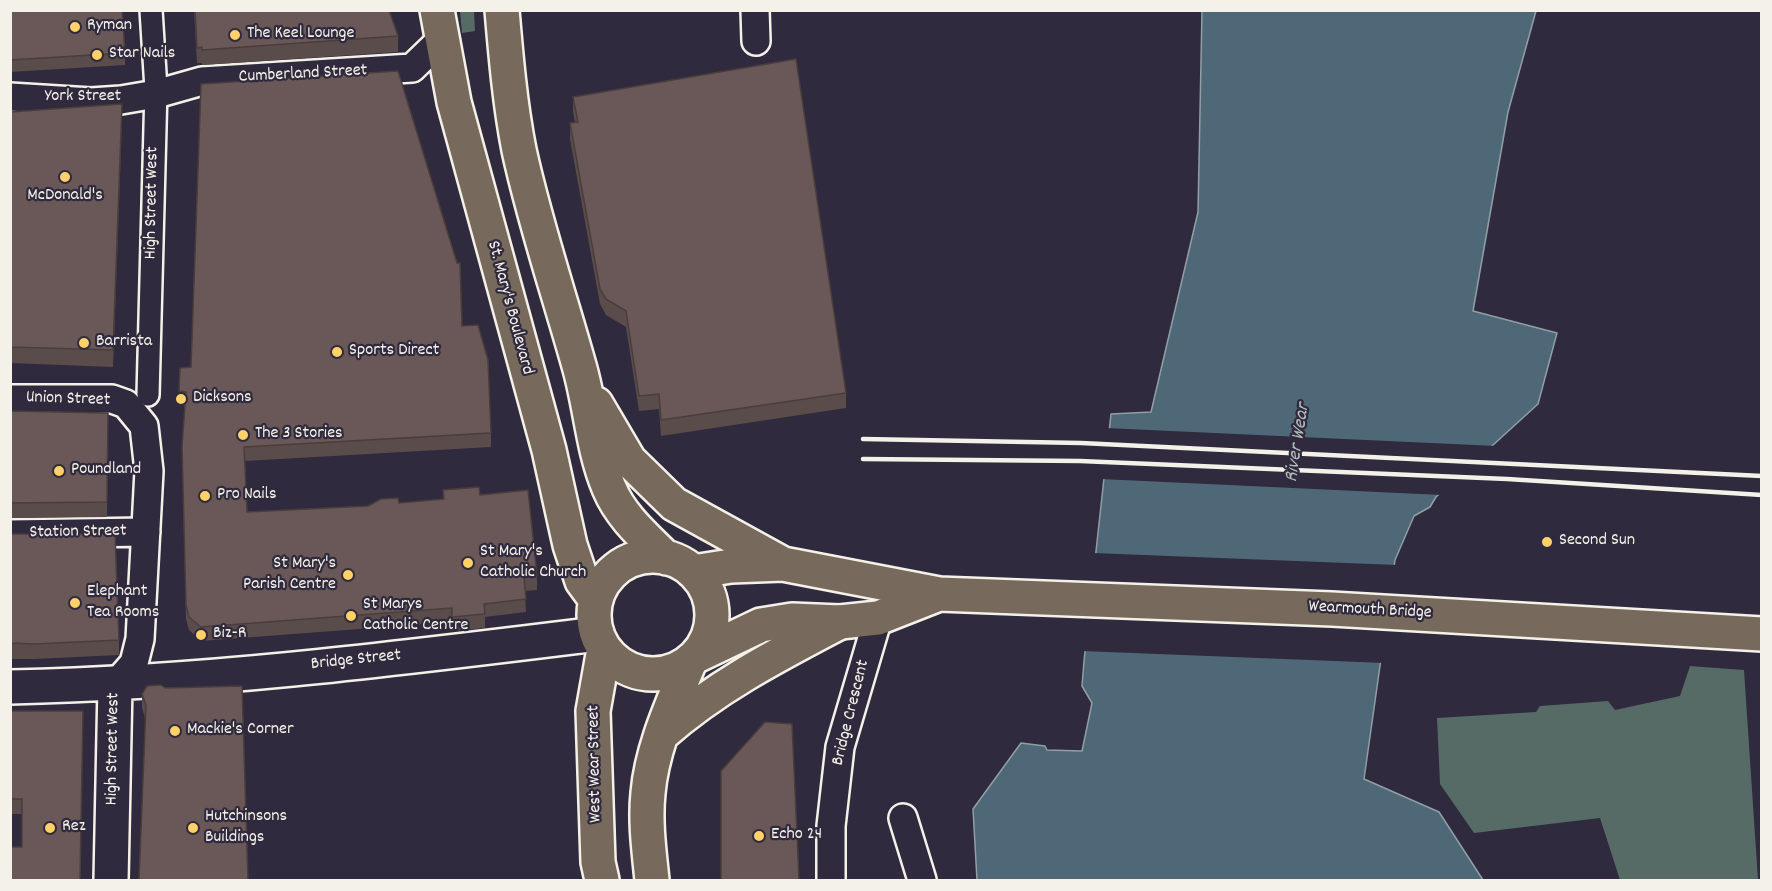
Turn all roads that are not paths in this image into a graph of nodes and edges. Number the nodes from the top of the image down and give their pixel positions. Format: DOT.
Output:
graph roads {
  1 [pos="151,10"];
  2 [pos="502,10"];
  3 [pos="755,10"];
  4 [pos="439,25"];
  5 [pos="756,41"];
  6 [pos="156,94"];
  7 [pos="10,97"];
  8 [pos="584,383"];
  9 [pos="10,399"];
  10 [pos="142,404"];
  11 [pos="146,532"];
  12 [pos="10,534"];
  13 [pos="783,564"];
  14 [pos="679,565"];
  15 [pos="939,594"];
  16 [pos="596,600"];
  17 [pos="878,618"];
  18 [pos="840,622"];
  19 [pos="1761,634"];
  20 [pos="601,641"];
  21 [pos="693,658"];
  22 [pos="115,685"];
  23 [pos="10,687"];
  24 [pos="661,734"];
  25 [pos="903,818"];
  26 [pos="647,837"];
  27 [pos="597,874"];
  28 [pos="111,880"];
  29 [pos="636,880"];
  30 [pos="652,880"];
  31 [pos="831,880"];
  32 [pos="922,880"];
  1 -- 6 [label="street, High Street West"];
  2 -- 8 [label="main road"];
  3 -- 5 [label="street"];
  4 -- 6 [label="street, Cumberland Street"];
  4 -- 16 [label="main road, St. Mary's Boulevard"];
  6 -- 7 [label="street, York Street"];
  6 -- 10 [label="street, High Street West"];
  8 -- 13 [label="main road"];
  8 -- 14 [label="main road"];
  9 -- 10 [label="street, Union Street"];
  10 -- 11 [label="street, High Street West"];
  11 -- 12 [label="street, Station Street"];
  11 -- 22 [label="street, High Street West"];
  13 -- 14 [label="main road"];
  13 -- 15 [label="main road, Wearmouth Bridge"];
  14 -- 16 [label="main road"];
  14 -- 21 [label="main road"];
  15 -- 17 [label="main road"];
  15 -- 19 [label="main road, Wearmouth Bridge"];
  16 -- 20 [label="main road"];
  17 -- 18 [label="main road"];
  17 -- 31 [label="street, Bridge Crescent"];
  18 -- 21 [label="main road"];
  18 -- 24 [label="main road"];
  20 -- 21 [label="main road"];
  20 -- 22 [label="street, Bridge Street"];
  20 -- 27 [label="main road, West Wear Street"];
  21 -- 24 [label="main road"];
  22 -- 23 [label="street, Bridge Street"];
  22 -- 28 [label="street, High Street West"];
  24 -- 26 [label="main road"];
  25 -- 32 [label="street"];
  26 -- 29 [label="street"];
  26 -- 30 [label="main road"];
}
